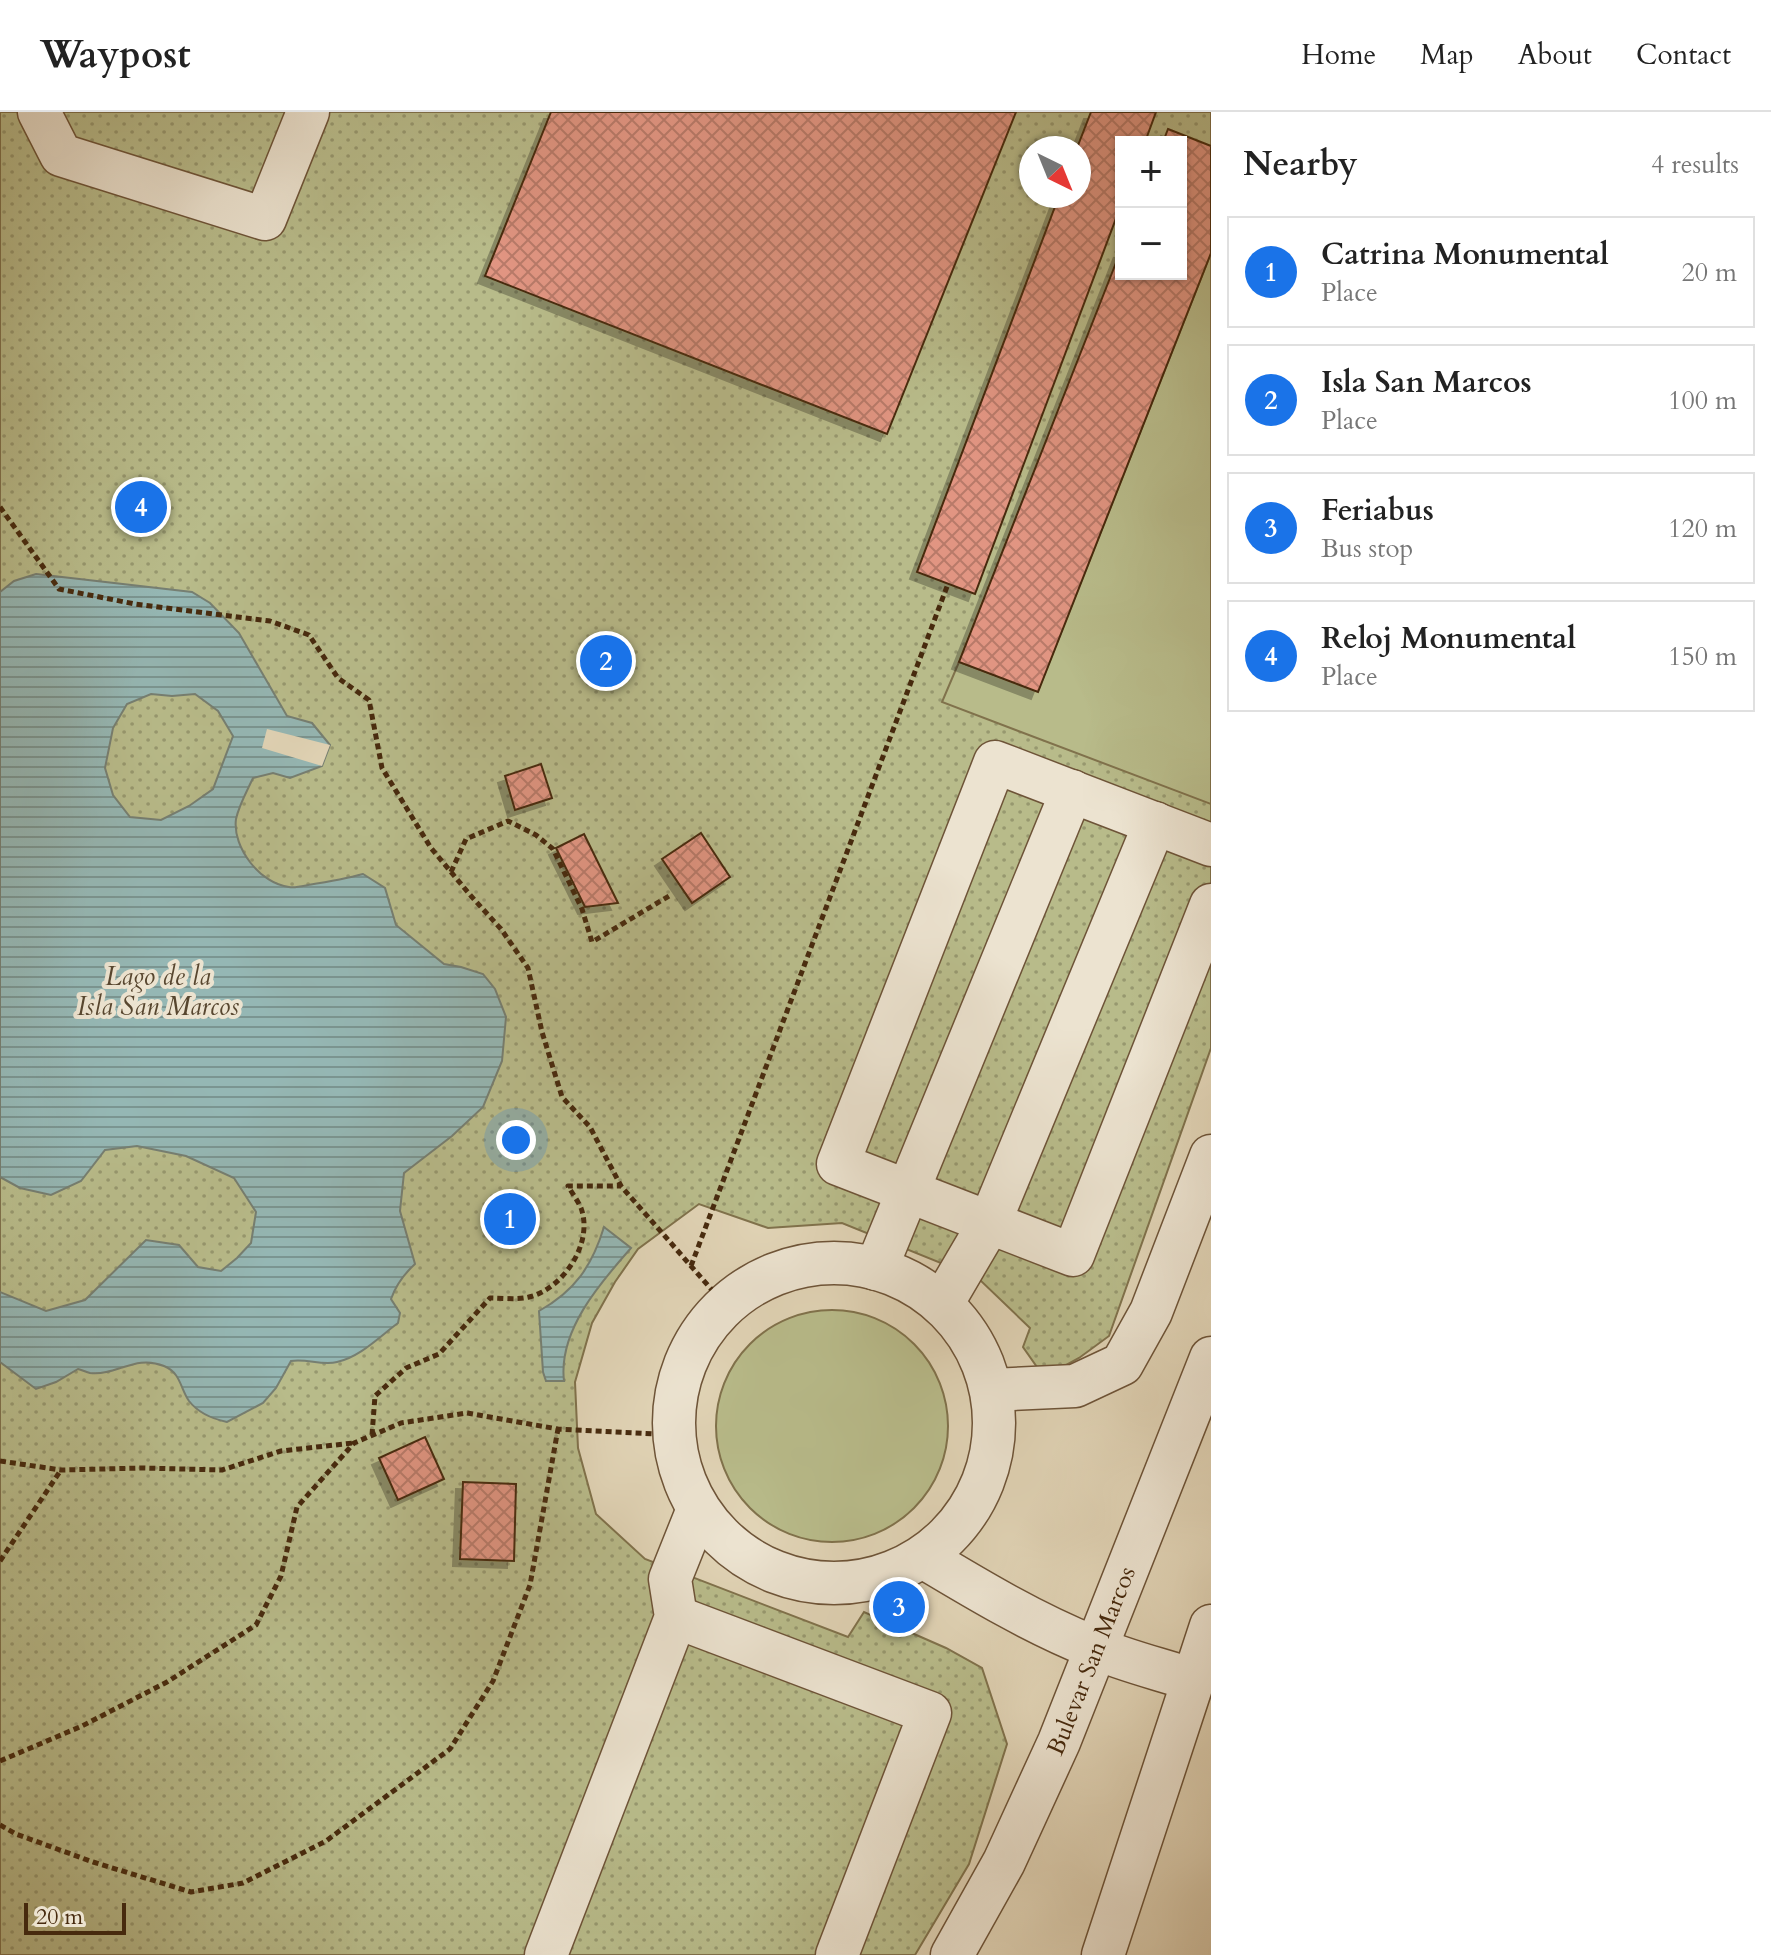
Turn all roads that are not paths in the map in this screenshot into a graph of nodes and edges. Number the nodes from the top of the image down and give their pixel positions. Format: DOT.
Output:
graph roads {
  1 [pos="39,112"];
  2 [pos="308,112"];
  3 [pos="1072,791"];
  4 [pos="1155,823"];
  5 [pos="1211,845"];
  6 [pos="1211,905"];
  7 [pos="1211,1156"];
  8 [pos="908,1191"];
  9 [pos="990,1222"];
  10 [pos="876,1269"];
  11 [pos="943,1302"];
  12 [pos="1211,1358"];
  13 [pos="992,1390"];
  14 [pos="698,1509"];
  15 [pos="923,1557"];
  16 [pos="676,1617"];
  17 [pos="1211,1626"];
  18 [pos="1097,1649"];
  19 [pos="1193,1680"];
  20 [pos="546,1955"];
  21 [pos="837,1955"];
  22 [pos="952,1955"];
  23 [pos="1103,1955"];
  1 -- 2 [label="street"];
  3 -- 4 [label="street"];
  3 -- 8 [label="street"];
  3 -- 8 [label="street"];
  4 -- 5 [label="street"];
  4 -- 9 [label="street"];
  6 -- 9 [label="street"];
  7 -- 13 [label="street"];
  8 -- 9 [label="street"];
  8 -- 10 [label="street"];
  9 -- 11 [label="street"];
  10 -- 11 [label="street"];
  10 -- 14 [label="street"];
  11 -- 13 [label="street"];
  12 -- 18 [label="street, Bulevar San Marcos"];
  13 -- 15 [label="street"];
  14 -- 15 [label="street"];
  14 -- 16 [label="street"];
  15 -- 18 [label="street"];
  16 -- 20 [label="street"];
  16 -- 21 [label="street"];
  17 -- 19 [label="street"];
  18 -- 19 [label="street"];
  18 -- 22 [label="street, Bulevar San Marcos"];
  19 -- 23 [label="street"];
}
